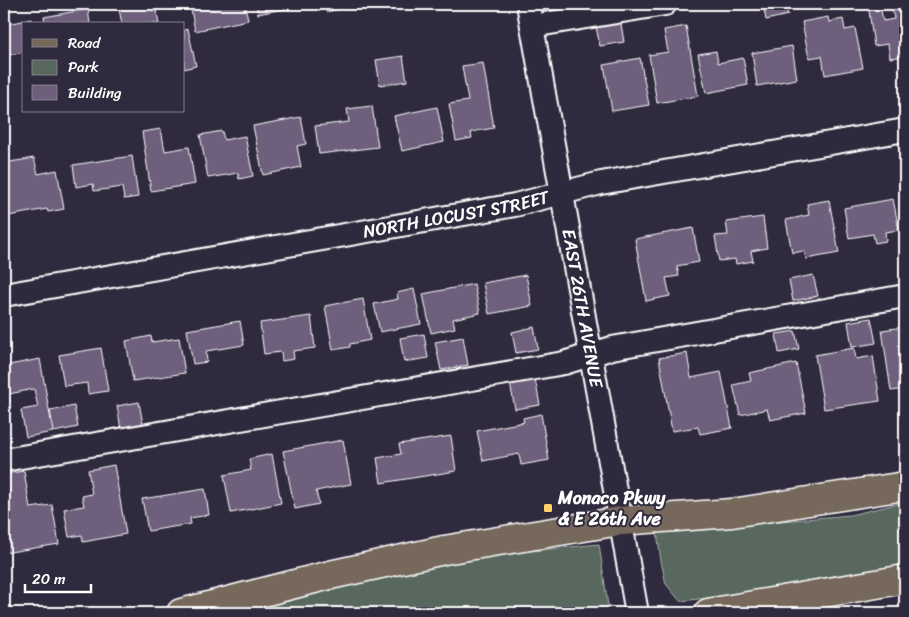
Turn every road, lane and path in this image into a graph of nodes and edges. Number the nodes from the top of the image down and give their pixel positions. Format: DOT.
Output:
graph roads {
  1 [pos="528,4"];
  2 [pos="665,4"];
  3 [pos="532,26"];
  4 [pos="905,130"];
  5 [pos="562,194"];
  6 [pos="4,294"];
  7 [pos="905,296"];
  8 [pos="590,354"];
  9 [pos="4,460"];
  10 [pos="905,486"];
  11 [pos="620,521"];
  12 [pos="905,579"];
  13 [pos="181,613"];
  14 [pos="637,613"];
  15 [pos="708,613"];
  1 -- 3 [label="street, EAST 26TH AVENUE"];
  2 -- 3 [label="street"];
  3 -- 5 [label="street, EAST 26TH AVENUE"];
  4 -- 5 [label="street, NORTH LOCUST STREET"];
  5 -- 6 [label="street, NORTH LOCUST STREET"];
  5 -- 8 [label="street, EAST 26TH AVENUE"];
  7 -- 8 [label="street"];
  8 -- 9 [label="street"];
  8 -- 11 [label="street, EAST 26TH AVENUE"];
  10 -- 11 [label="main road"];
  11 -- 13 [label="main road"];
  11 -- 14 [label="street, EAST 26TH AVENUE"];
  12 -- 15 [label="main road"];
}
